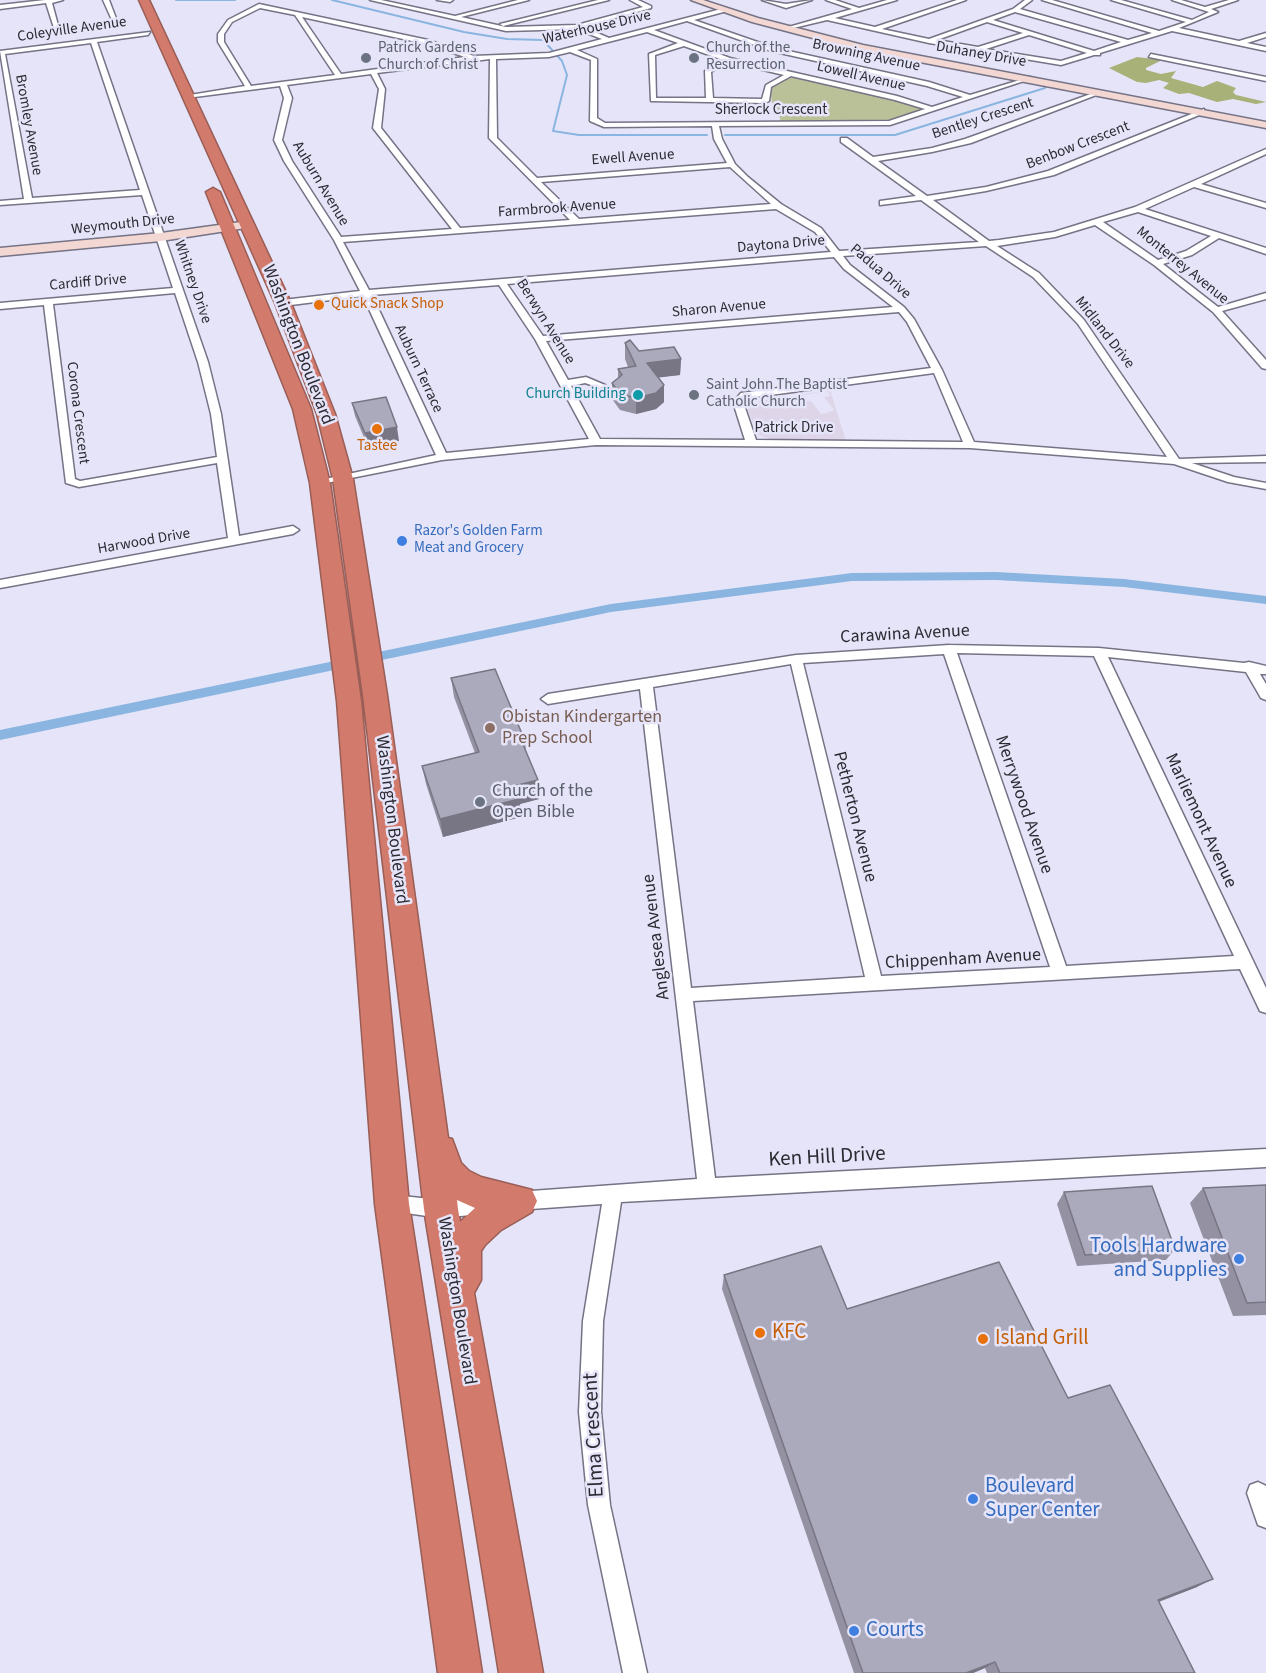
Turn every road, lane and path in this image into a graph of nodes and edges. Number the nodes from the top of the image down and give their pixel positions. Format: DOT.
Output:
graph roads {
  1 [pos="60,0"];
  2 [pos="106,0"];
  3 [pos="133,0"];
  4 [pos="144,0"];
  5 [pos="373,0"];
  6 [pos="440,0"];
  7 [pos="450,0"];
  8 [pos="526,0"];
  9 [pos="606,0"];
  10 [pos="633,0"];
  11 [pos="695,0"];
  12 [pos="765,0"];
  13 [pos="809,0"];
  14 [pos="829,0"];
  15 [pos="894,0"];
  16 [pos="948,0"];
  17 [pos="1029,0"];
  18 [pos="1046,0"];
  19 [pos="1114,0"];
  20 [pos="1175,0"];
  21 [pos="1235,0"];
  22 [pos="48,1"];
  23 [pos="961,1"];
  24 [pos="0,7"];
  25 [pos="1205,9"];
  26 [pos="725,10"];
  27 [pos="860,10"];
  28 [pos="1016,10"];
  29 [pos="297,14"];
  30 [pos="453,17"];
  31 [pos="827,18"];
  32 [pos="115,20"];
  33 [pos="689,20"];
  34 [pos="987,20"];
  35 [pos="1192,22"];
  36 [pos="493,26"];
  37 [pos="577,27"];
  38 [pos="57,28"];
  39 [pos="787,29"];
  40 [pos="1173,29"];
  41 [pos="648,30"];
  42 [pos="872,30"];
  43 [pos="148,33"];
  44 [pos="1029,33"];
  45 [pos="1160,33"];
  46 [pos="1266,35"];
  47 [pos="93,40"];
  48 [pos="609,40"];
  49 [pos="929,41"];
  50 [pos="1131,43"];
  51 [pos="683,44"];
  52 [pos="1237,44"];
  53 [pos="1266,49"];
  54 [pos="572,50"];
  55 [pos="976,50"];
  56 [pos="1,53"];
  57 [pos="1098,54"];
  58 [pos="1151,56"];
  59 [pos="493,57"];
  60 [pos="476,58"];
  61 [pos="728,60"];
  62 [pos="373,72"];
  63 [pos="788,75"];
  64 [pos="339,76"];
  65 [pos="1028,78"];
  66 [pos="1266,79"];
  67 [pos="283,84"];
  68 [pos="249,88"];
  69 [pos="171,92"];
  70 [pos="1101,92"];
  71 [pos="187,96"];
  72 [pos="970,97"];
  73 [pos="710,101"];
  74 [pos="931,109"];
  75 [pos="1201,111"];
  76 [pos="715,124"];
  77 [pos="1266,125"];
  78 [pos="844,140"];
  79 [pos="1266,151"];
  80 [pos="1253,156"];
  81 [pos="871,160"];
  82 [pos="1266,160"];
  83 [pos="732,165"];
  84 [pos="206,176"];
  85 [pos="536,180"];
  86 [pos="1194,184"];
  87 [pos="145,192"];
  88 [pos="925,198"];
  89 [pos="28,201"];
  90 [pos="0,203"];
  91 [pos="883,203"];
  92 [pos="778,206"];
  93 [pos="1266,206"];
  94 [pos="1138,209"];
  95 [pos="576,221"];
  96 [pos="1098,223"];
  97 [pos="248,225"];
  98 [pos="228,228"];
  99 [pos="457,230"];
  100 [pos="1219,235"];
  101 [pos="161,237"];
  102 [pos="338,240"];
  103 [pos="988,244"];
  104 [pos="1266,251"];
  105 [pos="0,252"];
  106 [pos="836,254"];
  107 [pos="1157,263"];
  108 [pos="502,282"];
  109 [pos="179,290"];
  110 [pos="366,293"];
  111 [pos="1266,296"];
  112 [pos="48,302"];
  113 [pos="283,303"];
  114 [pos="0,306"];
  115 [pos="901,309"];
  116 [pos="1216,310"];
  117 [pos="540,339"];
  118 [pos="1266,366"];
  119 [pos="937,370"];
  120 [pos="565,384"];
  121 [pos="600,385"];
  122 [pos="596,442"];
  123 [pos="752,444"];
  124 [pos="970,445"];
  125 [pos="442,457"];
  126 [pos="222,459"];
  127 [pos="1266,459"];
  128 [pos="1175,461"];
  129 [pos="343,479"];
  130 [pos="320,483"];
  131 [pos="1266,486"];
  132 [pos="293,530"];
  133 [pos="234,541"];
  134 [pos="0,584"];
  135 [pos="949,649"];
  136 [pos="1099,652"];
  137 [pos="796,659"];
  138 [pos="1249,666"];
  139 [pos="1266,670"];
  140 [pos="646,683"];
  141 [pos="1266,694"];
  142 [pos="362,698"];
  143 [pos="548,699"];
  144 [pos="1245,962"];
  145 [pos="1061,974"];
  146 [pos="874,985"];
  147 [pos="684,995"];
  148 [pos="1265,1003"];
  149 [pos="427,1101"];
  150 [pos="1266,1158"];
  151 [pos="707,1187"];
  152 [pos="613,1195"];
  153 [pos="520,1201"];
  154 [pos="392,1204"];
  155 [pos="441,1209"];
  156 [pos="459,1327"];
  157 [pos="1258,1493"];
  158 [pos="1266,1517"];
  159 [pos="460,1673"];
  160 [pos="521,1673"];
  161 [pos="635,1673"];
  1 -- 22 [label="street"];
  2 -- 32 [label="street"];
  3 -- 43 [label="highway"];
  4 -- 71 [label="highway, Washington Boulevard"];
  5 -- 30 [label="street"];
  6 -- 7 [label="street"];
  8 -- 30 [label="street"];
  9 -- 36 [label="street"];
  10 -- 37 [label="street"];
  11 -- 26 [label="street, Duhaney Drive"];
  12 -- 13 [label="street"];
  14 -- 27 [label="street"];
  15 -- 27 [label="street"];
  16 -- 23 [label="street"];
  17 -- 28 [label="street"];
  18 -- 45 [label="street"];
  19 -- 35 [label="street"];
  20 -- 25 [label="street"];
  21 -- 25 [label="street"];
  22 -- 24 [label="street"];
  22 -- 38 [label="street"];
  23 -- 42 [label="street"];
  25 -- 35 [label="street"];
  26 -- 33 [label="street, Waterhouse Drive"];
  26 -- 39 [label="street, Duhaney Drive"];
  27 -- 31 [label="street"];
  28 -- 34 [label="street"];
  28 -- 50 [label="street"];
  29 -- 60 [label="street"];
  29 -- 64 [label="street"];
  29 -- 68 [label="street"];
  30 -- 36 [label="street"];
  31 -- 39 [label="street"];
  31 -- 42 [label="street"];
  33 -- 41 [label="street, Waterhouse Drive"];
  33 -- 72 [label="street, Browning Avenue"];
  34 -- 44 [label="street"];
  34 -- 49 [label="street"];
  35 -- 40 [label="street"];
  36 -- 37 [label="street"];
  37 -- 48 [label="street"];
  39 -- 65 [label="street, Duhaney Drive"];
  40 -- 45 [label="street"];
  40 -- 52 [label="street"];
  41 -- 48 [label="street, Waterhouse Drive"];
  41 -- 51 [label="street, Lowell Avenue"];
  42 -- 49 [label="street"];
  43 -- 47 [label="street, Coleyville Avenue"];
  43 -- 69 [label="highway"];
  44 -- 55 [label="street"];
  44 -- 57 [label="street"];
  45 -- 50 [label="street"];
  46 -- 52 [label="street"];
  47 -- 56 [label="street, Coleyville Avenue"];
  47 -- 87 [label="street, Whitney Drive"];
  48 -- 54 [label="street, Waterhouse Drive"];
  49 -- 55 [label="street"];
  50 -- 57 [label="street"];
  51 -- 61 [label="street, Lowell Avenue"];
  51 -- 73 [label="street"];
  52 -- 53 [label="street"];
  54 -- 59 [label="street, Waterhouse Drive"];
  54 -- 76 [label="street, Sherlock Crescent"];
  55 -- 57 [label="street"];
  56 -- 89 [label="street, Bromley Avenue"];
  58 -- 66 [label="street"];
  59 -- 60 [label="street, Waterhouse Drive"];
  59 -- 85 [label="street"];
  60 -- 62 [label="street, Waterhouse Drive"];
  61 -- 63 [label="street, Lowell Avenue"];
  61 -- 73 [label="street"];
  62 -- 64 [label="street, Waterhouse Drive"];
  62 -- 99 [label="street"];
  63 -- 73 [label="street"];
  63 -- 74 [label="street, Lowell Avenue"];
  64 -- 67 [label="street, Waterhouse Drive"];
  65 -- 70 [label="street, Duhaney Drive"];
  65 -- 72 [label="street, Sherlock Crescent"];
  67 -- 68 [label="street, Waterhouse Drive"];
  67 -- 102 [label="street, Auburn Avenue"];
  68 -- 71 [label="street, Waterhouse Drive"];
  70 -- 75 [label="street, Duhaney Drive"];
  70 -- 81 [label="street, Bentley Crescent"];
  71 -- 97 [label="highway, Washington Boulevard"];
  72 -- 74 [label="street, Sherlock Crescent"];
  74 -- 76 [label="street, Sherlock Crescent"];
  75 -- 77 [label="street, Duhaney Drive"];
  75 -- 88 [label="street, Benbow Crescent"];
  76 -- 83 [label="street, Padua Drive"];
  78 -- 81 [label="street, Midland Drive"];
  79 -- 80 [label="street, Daytona Drive"];
  80 -- 82 [label="street"];
  80 -- 86 [label="street, Daytona Drive"];
  81 -- 88 [label="street, Midland Drive"];
  83 -- 85 [label="street, Ewell Avenue"];
  83 -- 92 [label="street, Padua Drive"];
  84 -- 98 [label="highway, Washington Boulevard"];
  85 -- 95 [label="street"];
  86 -- 93 [label="street"];
  86 -- 94 [label="street, Daytona Drive"];
  87 -- 89 [label="street"];
  87 -- 101 [label="street, Whitney Drive"];
  88 -- 91 [label="street, Benbow Crescent"];
  88 -- 103 [label="street, Midland Drive"];
  89 -- 90 [label="street"];
  92 -- 95 [label="street, Farmbrook Avenue"];
  92 -- 106 [label="street, Padua Drive"];
  94 -- 96 [label="street, Daytona Drive"];
  94 -- 100 [label="street"];
  95 -- 99 [label="street, Farmbrook Avenue"];
  96 -- 103 [label="street, Daytona Drive"];
  96 -- 107 [label="street, Monterrey Avenue"];
  97 -- 98 [label="street, Weymouth Drive"];
  97 -- 113 [label="highway, Washington Boulevard"];
  98 -- 101 [label="street, Weymouth Drive"];
  98 -- 130 [label="highway, Washington Boulevard"];
  99 -- 102 [label="street, Farmbrook Avenue"];
  100 -- 104 [label="street"];
  100 -- 107 [label="street"];
  101 -- 105 [label="street, Weymouth Drive"];
  101 -- 109 [label="street, Whitney Drive"];
  102 -- 110 [label="street, Auburn Avenue"];
  103 -- 106 [label="street, Daytona Drive"];
  103 -- 128 [label="street, Midland Drive"];
  106 -- 108 [label="street, Daytona Drive"];
  106 -- 115 [label="street, Padua Drive"];
  107 -- 116 [label="street, Monterrey Avenue"];
  108 -- 110 [label="street, Daytona Drive"];
  108 -- 117 [label="street, Berwyn Avenue"];
  109 -- 112 [label="street, Cardiff Drive"];
  109 -- 126 [label="street, Whitney Drive"];
  110 -- 113 [label="street, Daytona Drive"];
  110 -- 125 [label="street, Auburn Terrace"];
  111 -- 116 [label="street"];
  112 -- 114 [label="street, Cardiff Drive"];
  112 -- 126 [label="street, Corona Crescent"];
  113 -- 129 [label="highway, Washington Boulevard"];
  115 -- 117 [label="street, Sharon Avenue"];
  115 -- 119 [label="street, Padua Drive"];
  116 -- 118 [label="street, Monterrey Avenue"];
  117 -- 120 [label="street, Berwyn Avenue"];
  119 -- 123 [label="street"];
  119 -- 124 [label="street, Padua Drive"];
  120 -- 121 [label="street"];
  120 -- 122 [label="street, Berwyn Avenue"];
  122 -- 123 [label="street, Patrick Drive"];
  122 -- 125 [label="street, Patrick Drive"];
  123 -- 124 [label="street, Patrick Drive"];
  124 -- 128 [label="street, Patrick Drive"];
  125 -- 129 [label="street, Patrick Drive"];
  126 -- 133 [label="street, Whitney Drive"];
  127 -- 128 [label="street"];
  128 -- 131 [label="street, Patrick Drive"];
  129 -- 130 [label="street, Patrick Drive"];
  129 -- 142 [label="highway, Washington Boulevard"];
  130 -- 142 [label="highway, Washington Boulevard"];
  132 -- 133 [label="street, Harwood Drive"];
  133 -- 134 [label="street, Harwood Drive"];
  135 -- 136 [label="street, Carawina Avenue"];
  135 -- 137 [label="street, Carawina Avenue"];
  135 -- 145 [label="street, Merrywood Avenue"];
  136 -- 138 [label="street, Carawina Avenue"];
  136 -- 144 [label="street, Marliemont Avenue"];
  137 -- 140 [label="street, Carawina Avenue"];
  137 -- 146 [label="street, Petherton Avenue"];
  138 -- 139 [label="street, Carawina Avenue"];
  138 -- 141 [label="street"];
  140 -- 143 [label="street, Carawina Avenue"];
  140 -- 147 [label="street, Anglesea Avenue"];
  142 -- 149 [label="highway, Washington Boulevard"];
  142 -- 154 [label="highway, Washington Boulevard"];
  144 -- 145 [label="street, Chippenham Avenue"];
  144 -- 148 [label="street, Marliemont Avenue"];
  145 -- 146 [label="street, Chippenham Avenue"];
  146 -- 147 [label="street, Chippenham Avenue"];
  147 -- 151 [label="street, Anglesea Avenue"];
  149 -- 153 [label="highway"];
  149 -- 155 [label="highway, Washington Boulevard"];
  150 -- 151 [label="street, Ken Hill Drive"];
  151 -- 152 [label="street, Ken Hill Drive"];
  152 -- 153 [label="street, Ken Hill Drive"];
  152 -- 161 [label="street, Elma Crescent"];
  153 -- 155 [label="street, Ken Hill Drive"];
  153 -- 156 [label="highway"];
  154 -- 155 [label="street, Ken Hill Drive"];
  154 -- 159 [label="highway, Washington Boulevard"];
  155 -- 156 [label="highway, Washington Boulevard"];
  156 -- 160 [label="highway, Washington Boulevard"];
  157 -- 158 [label="street"];
}
